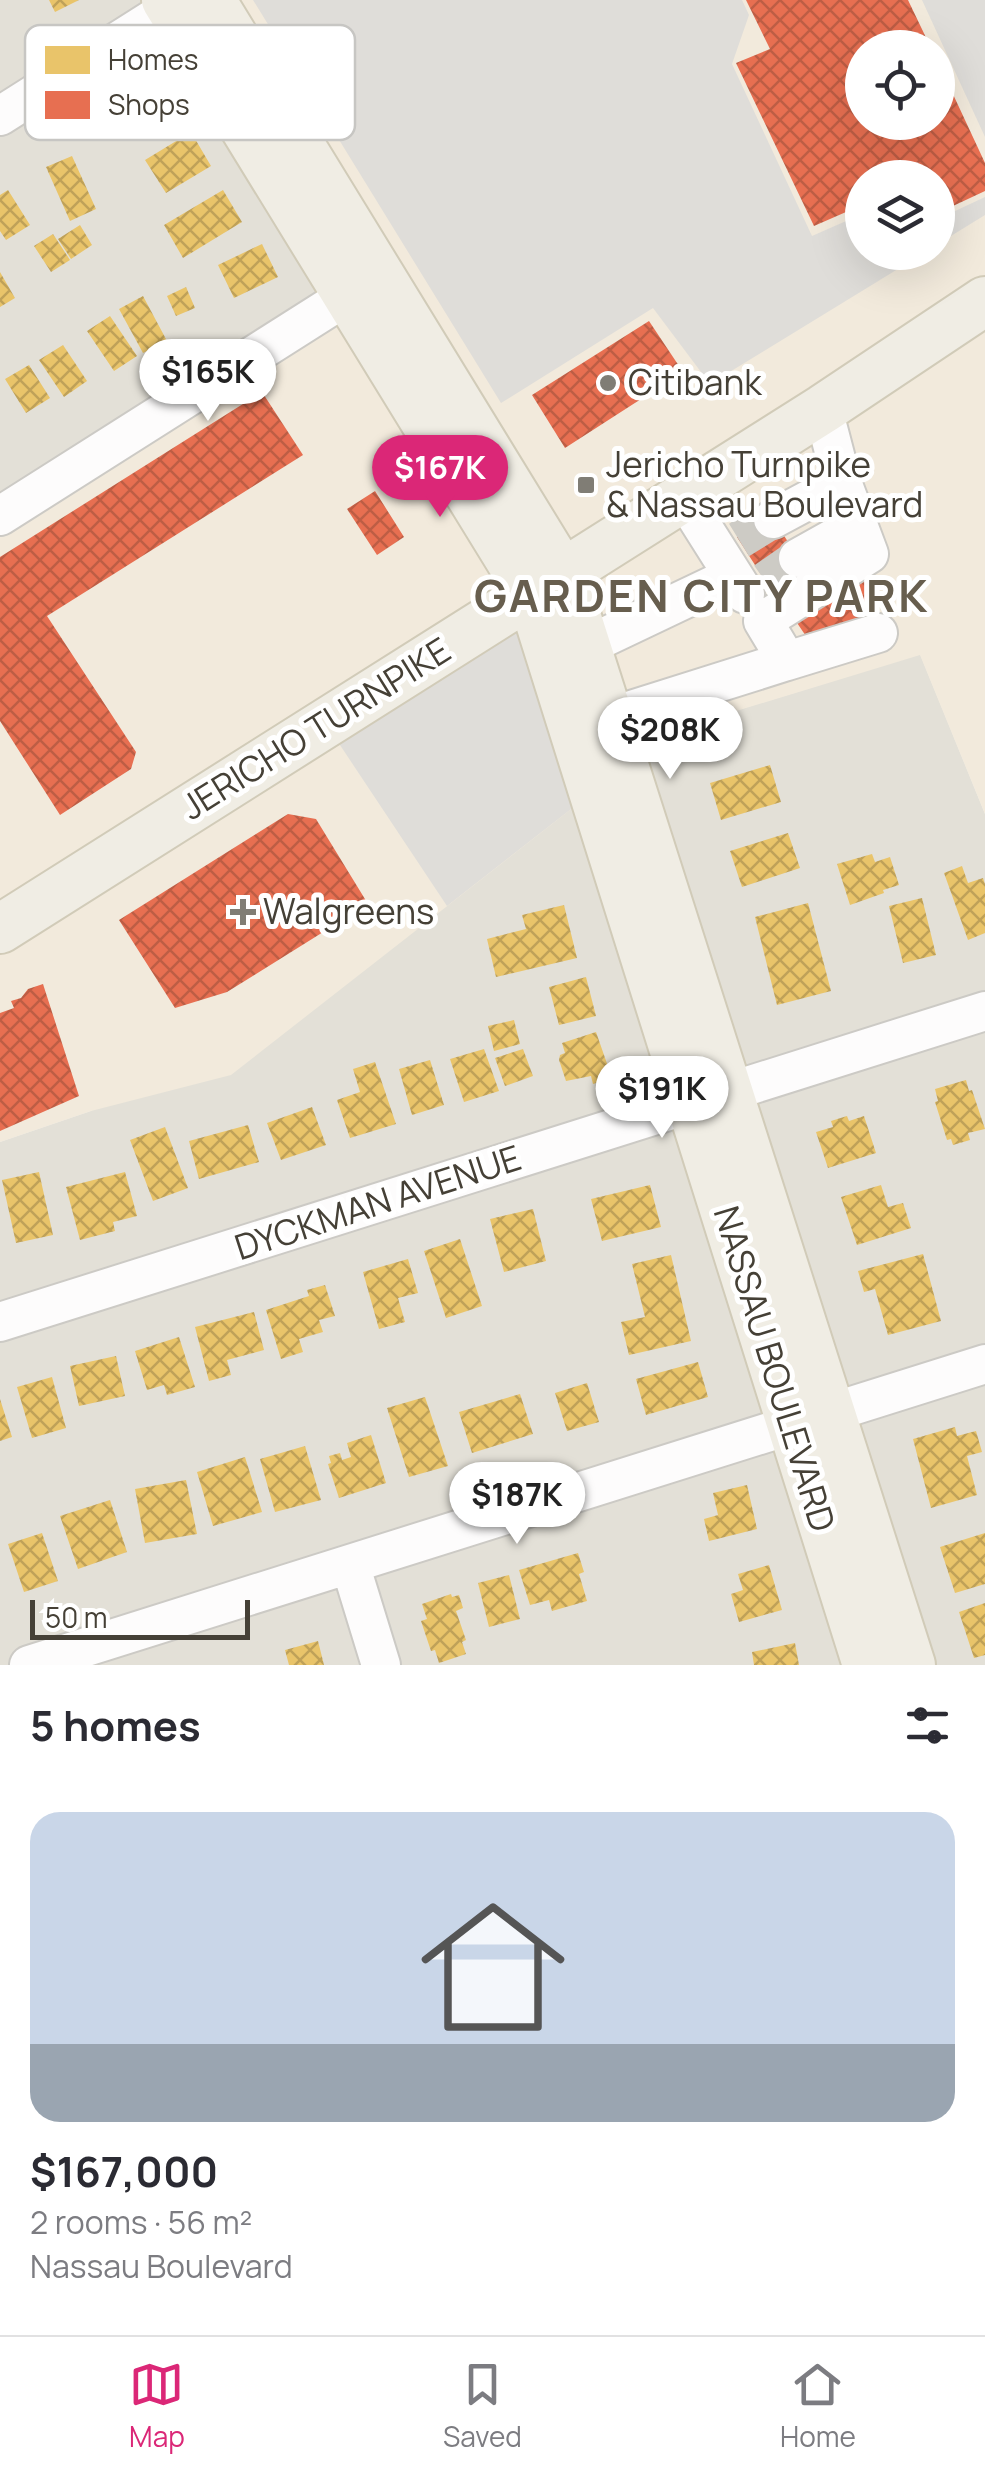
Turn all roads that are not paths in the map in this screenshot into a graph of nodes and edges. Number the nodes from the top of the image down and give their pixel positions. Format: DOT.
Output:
graph roads {
  1 [pos="183,2"];
  2 [pos="146,25"];
  3 [pos="198,25"];
  4 [pos="25,100"];
  5 [pos="0,116"];
  6 [pos="271,140"];
  7 [pos="364,285"];
  8 [pos="985,301"];
  9 [pos="823,409"];
  10 [pos="683,496"];
  11 [pos="850,503"];
  12 [pos="0,516"];
  13 [pos="786,539"];
  14 [pos="743,574"];
  15 [pos="547,584"];
  16 [pos="878,633"];
  17 [pos="586,646"];
  18 [pos="787,661"];
  19 [pos="609,717"];
  20 [pos="0,929"];
  21 [pos="985,1011"];
  22 [pos="710,1098"];
  23 [pos="0,1322"];
  24 [pos="985,1364"];
  25 [pos="811,1419"];
  26 [pos="350,1564"];
  27 [pos="29,1665"];
  28 [pos="381,1665"];
  29 [pos="867,1665"];
  30 [pos="911,1665"];
  1 -- 2 [label="street"];
  1 -- 3 [label="main road, NASSAU BOULEVARD"];
  4 -- 5 [label="street"];
  6 -- 7 [label="main road, NASSAU BOULEVARD"];
  7 -- 12 [label="street"];
  7 -- 15 [label="main road, NASSAU BOULEVARD"];
  8 -- 9 [label="main road, JERICHO TURNPIKE"];
  9 -- 10 [label="main road, JERICHO TURNPIKE"];
  9 -- 11 [label="street"];
  10 -- 14 [label="street"];
  10 -- 15 [label="main road, JERICHO TURNPIKE"];
  11 -- 13 [label="street"];
  11 -- 14 [label="street"];
  14 -- 17 [label="street"];
  14 -- 18 [label="street"];
  15 -- 17 [label="main road, NASSAU BOULEVARD"];
  15 -- 20 [label="main road, JERICHO TURNPIKE"];
  15 -- 22 [label="main road, NASSAU BOULEVARD"];
  16 -- 18 [label="street"];
  17 -- 19 [label="main road, NASSAU BOULEVARD"];
  18 -- 19 [label="street"];
  19 -- 22 [label="main road, NASSAU BOULEVARD"];
  21 -- 22 [label="street, DYCKMAN AVENUE"];
  22 -- 23 [label="street, DYCKMAN AVENUE"];
  22 -- 25 [label="main road, NASSAU BOULEVARD"];
  24 -- 25 [label="street"];
  25 -- 26 [label="street"];
  25 -- 29 [label="main road, NASSAU BOULEVARD"];
  25 -- 30 [label="main road, NASSAU BOULEVARD"];
  26 -- 27 [label="street"];
  26 -- 28 [label="street"];
}
